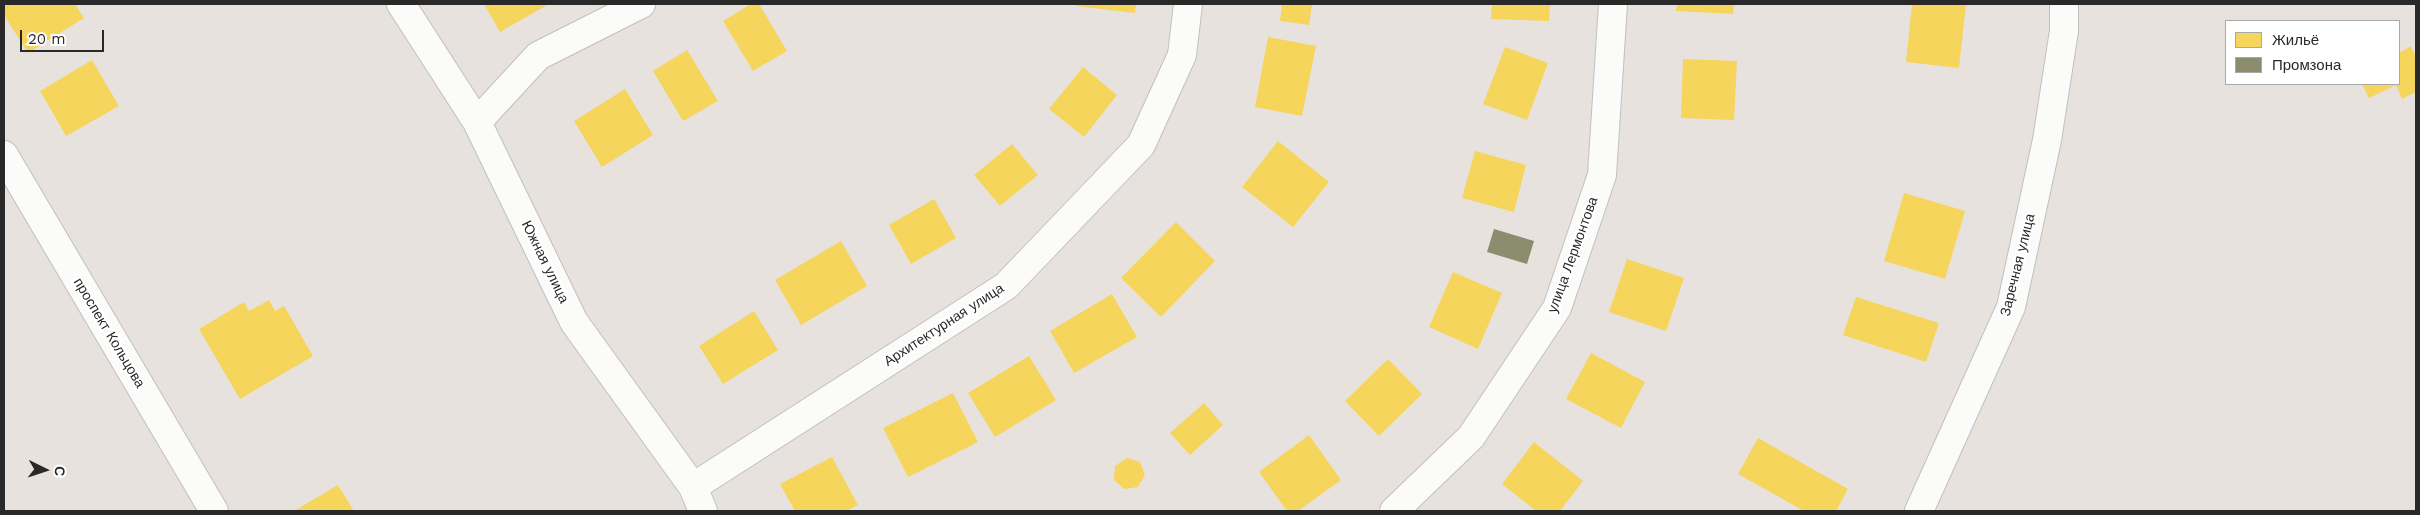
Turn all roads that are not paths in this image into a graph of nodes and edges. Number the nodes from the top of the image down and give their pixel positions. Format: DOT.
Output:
graph roads {
  1 [pos="400,4"];
  2 [pos="641,4"];
  3 [pos="1188,4"];
  4 [pos="1613,4"];
  5 [pos="2064,4"];
  6 [pos="477,122"];
  7 [pos="4,155"];
  8 [pos="698,499"];
  9 [pos="214,511"];
  10 [pos="1394,511"];
  11 [pos="1918,511"];
  1 -- 6 [label="street, Южная улица"];
  2 -- 6 [label="street"];
  3 -- 8 [label="street, Архитектурная улица"];
  4 -- 10 [label="street, улица Лермонтова"];
  5 -- 11 [label="street, Заречная улица"];
  6 -- 8 [label="street, Южная улица"];
  7 -- 9 [label="street, проспект Кольцова"];
}
